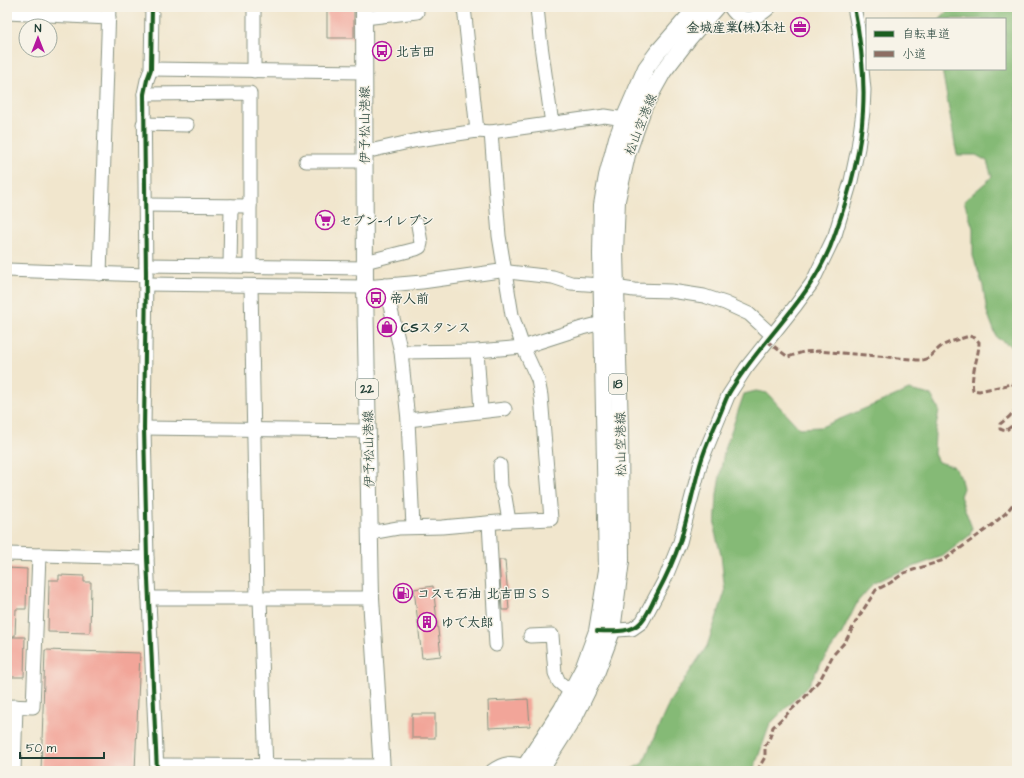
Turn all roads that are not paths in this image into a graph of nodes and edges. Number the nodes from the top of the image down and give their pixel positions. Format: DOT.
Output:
graph roads {
  1 [pos="152,7"];
  2 [pos="254,7"];
  3 [pos="464,7"];
  4 [pos="537,7"];
  5 [pos="697,7"];
  6 [pos="716,7"];
  7 [pos="730,7"];
  8 [pos="770,7"];
  9 [pos="854,7"];
  10 [pos="109,12"];
  11 [pos="417,12"];
  12 [pos="7,13"];
  13 [pos="364,13"];
  14 [pos="151,69"];
  15 [pos="254,71"];
  16 [pos="364,72"];
  17 [pos="144,94"];
  18 [pos="624,119"];
  19 [pos="143,124"];
  20 [pos="552,124"];
  21 [pos="187,125"];
  22 [pos="477,131"];
  23 [pos="490,132"];
  24 [pos="365,157"];
  25 [pos="306,161"];
  26 [pos="145,205"];
  27 [pos="231,206"];
  28 [pos="250,206"];
  29 [pos="418,225"];
  30 [pos="365,265"];
  31 [pos="230,266"];
  32 [pos="250,266"];
  33 [pos="7,270"];
  34 [pos="505,272"];
  35 [pos="100,274"];
  36 [pos="146,275"];
  37 [pos="385,285"];
  38 [pos="251,286"];
  39 [pos="608,286"];
  40 [pos="366,287"];
  41 [pos="602,324"];
  42 [pos="772,335"];
  43 [pos="523,347"];
  44 [pos="477,351"];
  45 [pos="401,352"];
  46 [pos="505,409"];
  47 [pos="481,411"];
  48 [pos="408,420"];
  49 [pos="144,428"];
  50 [pos="253,429"];
  51 [pos="368,431"];
  52 [pos="500,466"];
  53 [pos="509,521"];
  54 [pos="489,523"];
  55 [pos="413,527"];
  56 [pos="370,533"];
  57 [pos="7,554"];
  58 [pos="39,555"];
  59 [pos="147,558"];
  60 [pos="149,598"];
  61 [pos="258,598"];
  62 [pos="371,598"];
  63 [pos="604,631"];
  64 [pos="530,636"];
  65 [pos="496,645"];
  66 [pos="571,692"];
  67 [pos="11,706"];
  68 [pos="157,768"];
  69 [pos="266,768"];
  70 [pos="382,769"];
  71 [pos="529,769"];
  72 [pos="14,771"];
  73 [pos="492,771"];
  1 -- 14 [label="street"];
  2 -- 15 [label="street"];
  3 -- 22 [label="street"];
  4 -- 20 [label="street"];
  5 -- 18 [label="main road, 松山空港線 / 18"];
  6 -- 39 [label="main road, 松山空港線 / 18"];
  7 -- 8 [label="street"];
  9 -- 42 [label="street"];
  10 -- 12 [label="street"];
  10 -- 35 [label="street"];
  11 -- 13 [label="street"];
  13 -- 16 [label="main road, 伊予松山港線 / 22"];
  14 -- 15 [label="street"];
  14 -- 17 [label="street"];
  15 -- 16 [label="street"];
  16 -- 24 [label="main road, 伊予松山港線 / 22"];
  17 -- 19 [label="street"];
  17 -- 28 [label="street"];
  18 -- 20 [label="street"];
  18 -- 39 [label="main road, 松山空港線 / 18"];
  19 -- 21 [label="street"];
  19 -- 26 [label="street"];
  20 -- 23 [label="street"];
  22 -- 23 [label="street"];
  22 -- 24 [label="street"];
  23 -- 34 [label="street"];
  24 -- 25 [label="street"];
  24 -- 30 [label="main road, 伊予松山港線 / 22"];
  26 -- 27 [label="street"];
  26 -- 36 [label="street"];
  27 -- 28 [label="street"];
  27 -- 31 [label="street"];
  28 -- 32 [label="street"];
  29 -- 30 [label="street"];
  30 -- 32 [label="street"];
  30 -- 40 [label="main road, 伊予松山港線 / 22"];
  31 -- 32 [label="street"];
  31 -- 36 [label="street"];
  33 -- 35 [label="street"];
  34 -- 37 [label="street"];
  34 -- 39 [label="street"];
  34 -- 43 [label="street"];
  35 -- 36 [label="street"];
  36 -- 38 [label="street"];
  36 -- 49 [label="street"];
  37 -- 40 [label="street"];
  37 -- 45 [label="street"];
  38 -- 40 [label="street"];
  38 -- 50 [label="street"];
  39 -- 41 [label="main road, 松山空港線 / 18"];
  39 -- 42 [label="street"];
  39 -- 63 [label="main road, 松山空港線 / 18"];
  40 -- 51 [label="main road, 伊予松山港線 / 22"];
  41 -- 43 [label="street"];
  41 -- 63 [label="main road, 松山空港線 / 18"];
  42 -- 63 [label="street"];
  43 -- 44 [label="street"];
  43 -- 53 [label="street"];
  44 -- 45 [label="street"];
  44 -- 47 [label="street"];
  45 -- 48 [label="street"];
  46 -- 47 [label="street"];
  47 -- 48 [label="street"];
  48 -- 55 [label="street"];
  49 -- 50 [label="street"];
  49 -- 59 [label="street"];
  50 -- 51 [label="street"];
  50 -- 61 [label="street"];
  51 -- 56 [label="main road, 伊予松山港線 / 22"];
  52 -- 53 [label="street"];
  53 -- 54 [label="street"];
  54 -- 55 [label="street"];
  54 -- 65 [label="street"];
  55 -- 56 [label="street"];
  56 -- 62 [label="main road, 伊予松山港線 / 22"];
  57 -- 58 [label="street"];
  58 -- 59 [label="street"];
  58 -- 67 [label="street"];
  59 -- 60 [label="street"];
  60 -- 61 [label="street"];
  60 -- 68 [label="street"];
  61 -- 62 [label="street"];
  61 -- 69 [label="street"];
  62 -- 70 [label="main road, 伊予松山港線 / 22"];
  63 -- 66 [label="main road, 松山空港線 / 18"];
  63 -- 71 [label="main road, 松山空港線 / 18"];
  64 -- 66 [label="street"];
  66 -- 71 [label="main road, 松山空港線 / 18"];
  67 -- 72 [label="street"];
  68 -- 69 [label="street"];
  69 -- 70 [label="street"];
  71 -- 73 [label="street"];
}
